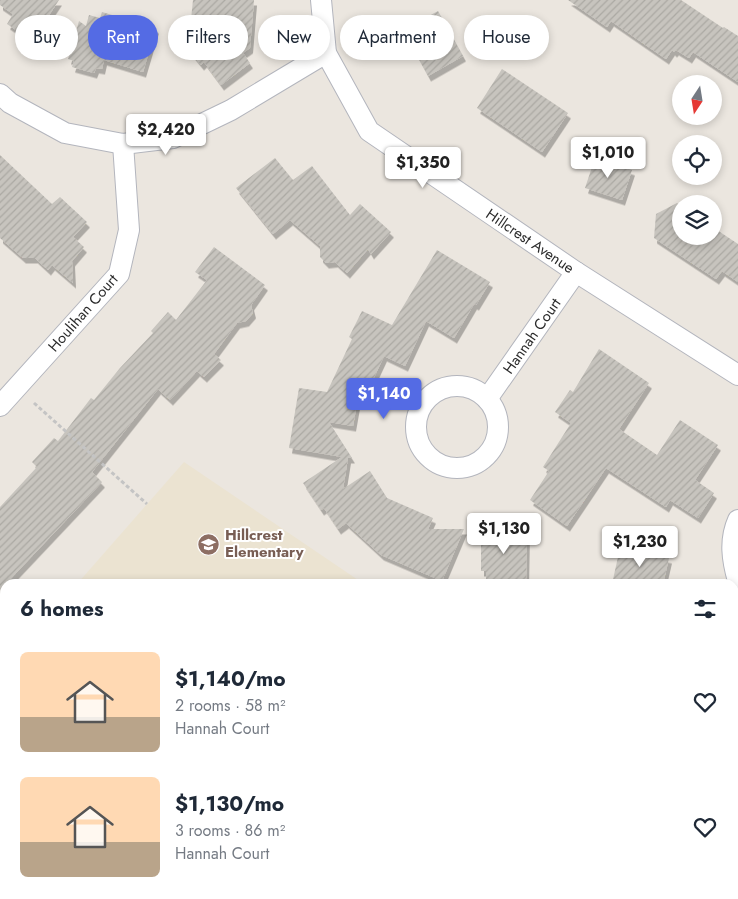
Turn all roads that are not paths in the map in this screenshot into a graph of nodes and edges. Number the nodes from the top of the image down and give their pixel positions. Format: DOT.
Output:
graph roads {
  1 [pos="321,0"];
  2 [pos="322,15"];
  3 [pos="314,60"];
  4 [pos="330,60"];
  5 [pos="0,94"];
  6 [pos="123,144"];
  7 [pos="576,272"];
  8 [pos="738,375"];
  9 [pos="487,399"];
  10 [pos="0,406"];
  11 [pos="738,520"];
  12 [pos="737,579"];
  1 -- 2 [label="street, Hillcrest Avenue"];
  3 -- 6 [label="street"];
  4 -- 7 [label="street, Hillcrest Avenue"];
  5 -- 6 [label="street"];
  6 -- 10 [label="street, Houlihan Court"];
  7 -- 8 [label="street, Hillcrest Avenue"];
  7 -- 9 [label="street, Hannah Court"];
  9 -- 9 [label="street"];
  11 -- 12 [label="street"];
}
